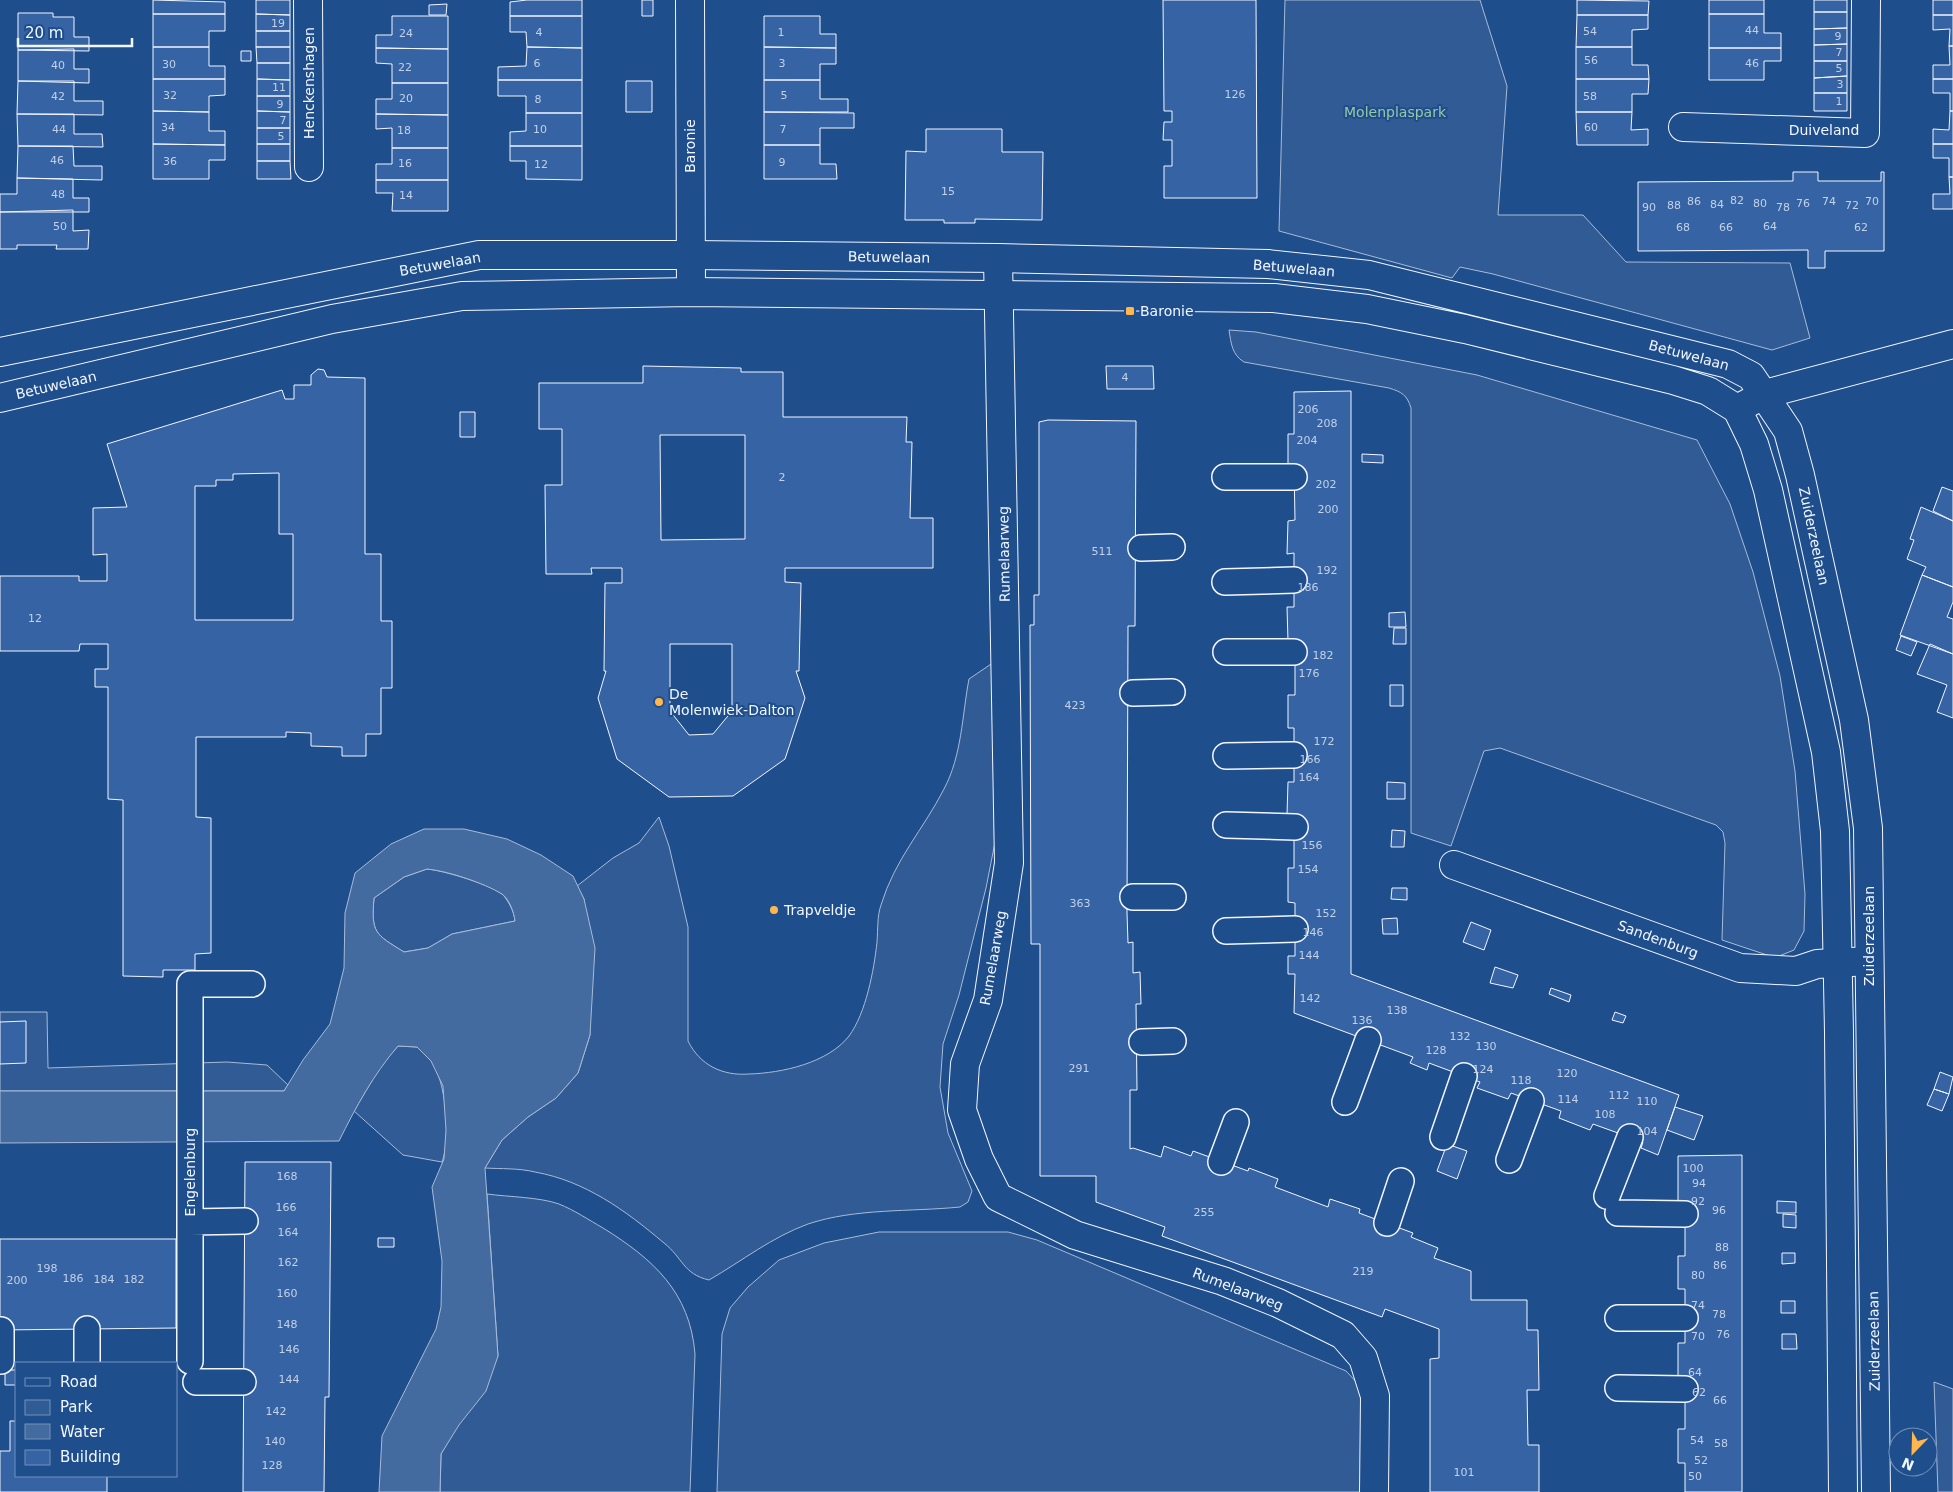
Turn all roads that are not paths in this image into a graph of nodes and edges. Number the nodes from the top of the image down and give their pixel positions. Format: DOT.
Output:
graph roads {
  1 [pos="308,0"];
  2 [pos="690,0"];
  3 [pos="1866,0"];
  4 [pos="1683,127"];
  5 [pos="309,166"];
  6 [pos="691,255"];
  7 [pos="998,258"];
  8 [pos="691,292"];
  9 [pos="999,294"];
  10 [pos="1953,344"];
  11 [pos="0,352"];
  12 [pos="1765,394"];
  13 [pos="0,398"];
  14 [pos="1737,409"];
  15 [pos="1225,477"];
  16 [pos="1294,477"];
  17 [pos="1172,547"];
  18 [pos="1141,548"];
  19 [pos="1294,580"];
  20 [pos="1225,582"];
  21 [pos="1226,652"];
  22 [pos="1294,652"];
  23 [pos="1172,692"];
  24 [pos="1133,694"];
  25 [pos="1294,755"];
  26 [pos="1226,756"];
  27 [pos="1226,825"];
  28 [pos="1294,826"];
  29 [pos="1454,865"];
  30 [pos="1133,897"];
  31 [pos="1173,897"];
  32 [pos="1295,929"];
  33 [pos="1226,931"];
  34 [pos="1838,961"];
  35 [pos="1869,961"];
  36 [pos="252,984"];
  37 [pos="1368,1040"];
  38 [pos="1173,1041"];
  39 [pos="1142,1042"];
  40 [pos="1464,1076"];
  41 [pos="1532,1101"];
  42 [pos="1345,1102"];
  43 [pos="1236,1122"];
  44 [pos="1443,1137"];
  45 [pos="1630,1137"];
  46 [pos="1509,1160"];
  47 [pos="1222,1162"];
  48 [pos="1401,1181"];
  49 [pos="1685,1214"];
  50 [pos="245,1221"];
  51 [pos="190,1222"];
  52 [pos="1387,1223"];
  53 [pos="1618,1318"];
  54 [pos="1685,1318"];
  55 [pos="87,1329"];
  56 [pos="1,1330"];
  57 [pos="1,1361"];
  58 [pos="87,1361"];
  59 [pos="243,1382"];
  60 [pos="1618,1388"];
  61 [pos="1685,1389"];
  62 [pos="1374,1492"];
  63 [pos="1843,1492"];
  64 [pos="1876,1492"];
  1 -- 5 [label="street, Henckenshagen"];
  2 -- 6 [label="street, Baronie"];
  3 -- 4 [label="street, Duiveland"];
  6 -- 7 [label="street, Betuwelaan"];
  6 -- 8 [label="street, Baronie"];
  6 -- 11 [label="street, Betuwelaan"];
  7 -- 9 [label="street, Rumelaarweg"];
  7 -- 12 [label="street, Betuwelaan"];
  8 -- 9 [label="street, Betuwelaan"];
  8 -- 13 [label="street, Betuwelaan"];
  9 -- 14 [label="street, Betuwelaan"];
  9 -- 62 [label="street, Rumelaarweg"];
  10 -- 12 [label="street"];
  12 -- 14 [label="street"];
  12 -- 35 [label="street, Zuiderzeelaan"];
  14 -- 34 [label="street"];
  15 -- 16 [label="street"];
  17 -- 18 [label="street"];
  19 -- 20 [label="street"];
  21 -- 22 [label="street"];
  23 -- 24 [label="street"];
  25 -- 26 [label="street"];
  27 -- 28 [label="street"];
  29 -- 34 [label="street, Sandenburg"];
  30 -- 31 [label="street"];
  32 -- 33 [label="street"];
  34 -- 35 [label="street, Sandenburg"];
  34 -- 63 [label="street"];
  35 -- 64 [label="street, Zuiderzeelaan"];
  36 -- 51 [label="street, Engelenburg"];
  37 -- 42 [label="street"];
  38 -- 39 [label="street"];
  40 -- 44 [label="street"];
  41 -- 46 [label="street"];
  43 -- 47 [label="street"];
  45 -- 49 [label="street"];
  48 -- 52 [label="street"];
  50 -- 51 [label="street"];
  51 -- 59 [label="street, Engelenburg"];
  53 -- 54 [label="street"];
  55 -- 58 [label="street"];
  56 -- 57 [label="street"];
  60 -- 61 [label="street"];
}
